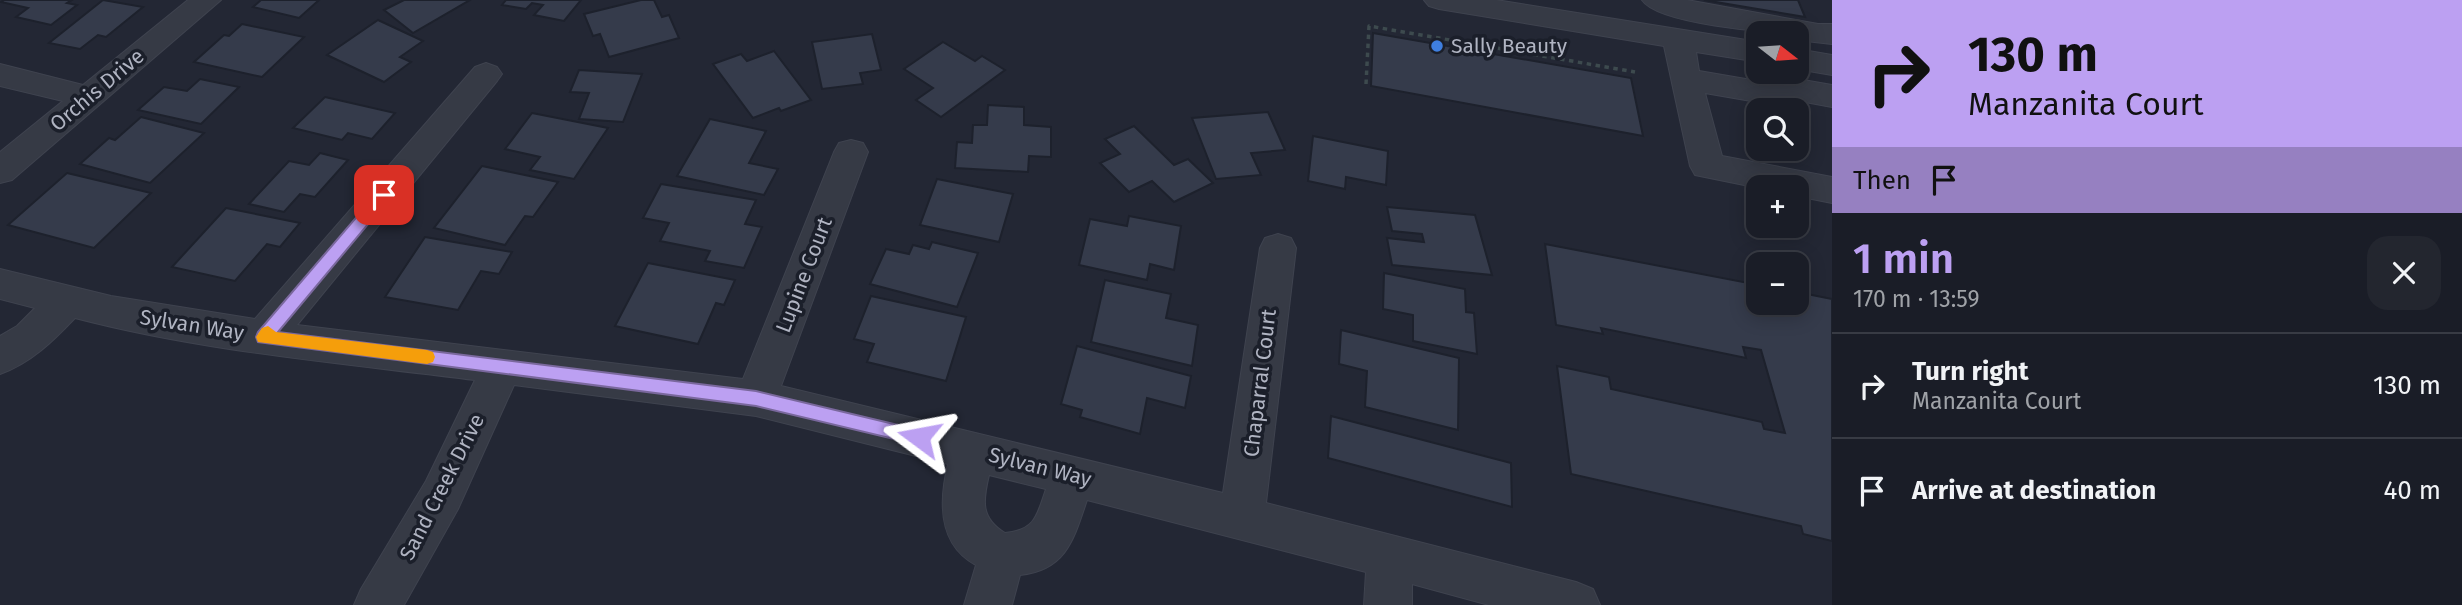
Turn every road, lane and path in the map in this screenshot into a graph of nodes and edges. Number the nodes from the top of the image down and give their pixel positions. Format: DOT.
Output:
graph roads {
  1 [pos="1438,0"];
  2 [pos="1657,0"];
  3 [pos="200,5"];
  4 [pos="1560,10"];
  5 [pos="1832,34"];
  6 [pos="1678,38"];
  7 [pos="1746,50"];
  8 [pos="1810,61"];
  9 [pos="1832,65"];
  10 [pos="1635,72"];
  11 [pos="486,74"];
  12 [pos="0,75"];
  13 [pos="1685,79"];
  14 [pos="1366,84"];
  15 [pos="1832,96"];
  16 [pos="89,97"];
  17 [pos="1759,98"];
  18 [pos="1777,98"];
  19 [pos="851,152"];
  20 [pos="1704,155"];
  21 [pos="1746,157"];
  22 [pos="0,171"];
  23 [pos="1832,190"];
  24 [pos="1278,248"];
  25 [pos="0,284"];
  26 [pos="68,301"];
  27 [pos="264,337"];
  28 [pos="0,358"];
  29 [pos="502,366"];
  30 [pos="756,398"];
  31 [pos="973,450"];
  32 [pos="1073,475"];
  33 [pos="1242,518"];
  34 [pos="1002,555"];
  35 [pos="1390,556"];
  36 [pos="378,605"];
  37 [pos="988,605"];
  38 [pos="1388,605"];
  39 [pos="1576,605"];
  1 -- 4 [label="street"];
  2 -- 5 [label="street"];
  3 -- 16 [label="street, Orchis Drive"];
  4 -- 6 [label="street"];
  6 -- 7 [label="street"];
  6 -- 13 [label="street"];
  8 -- 9 [label="street"];
  10 -- 14 [label="path"];
  11 -- 27 [label="street"];
  12 -- 16 [label="street"];
  13 -- 17 [label="street"];
  13 -- 20 [label="street"];
  15 -- 18 [label="street"];
  16 -- 22 [label="street, Orchis Drive"];
  19 -- 30 [label="street, Lupine Court"];
  20 -- 21 [label="street"];
  20 -- 23 [label="street"];
  24 -- 33 [label="street, Chaparral Court"];
  25 -- 26 [label="street, Sylvan Way"];
  26 -- 27 [label="street, Sylvan Way"];
  26 -- 28 [label="street"];
  27 -- 29 [label="street, Sylvan Way"];
  29 -- 30 [label="street, Sylvan Way"];
  29 -- 36 [label="street, Sand Creek Drive"];
  30 -- 31 [label="street, Sylvan Way"];
  31 -- 32 [label="street, Sylvan Way"];
  31 -- 34 [label="street"];
  32 -- 33 [label="street, Sylvan Way"];
  32 -- 34 [label="street"];
  33 -- 35 [label="street, Sylvan Way"];
  34 -- 37 [label="street"];
  35 -- 38 [label="street"];
  35 -- 39 [label="street, Sylvan Way"];
}
